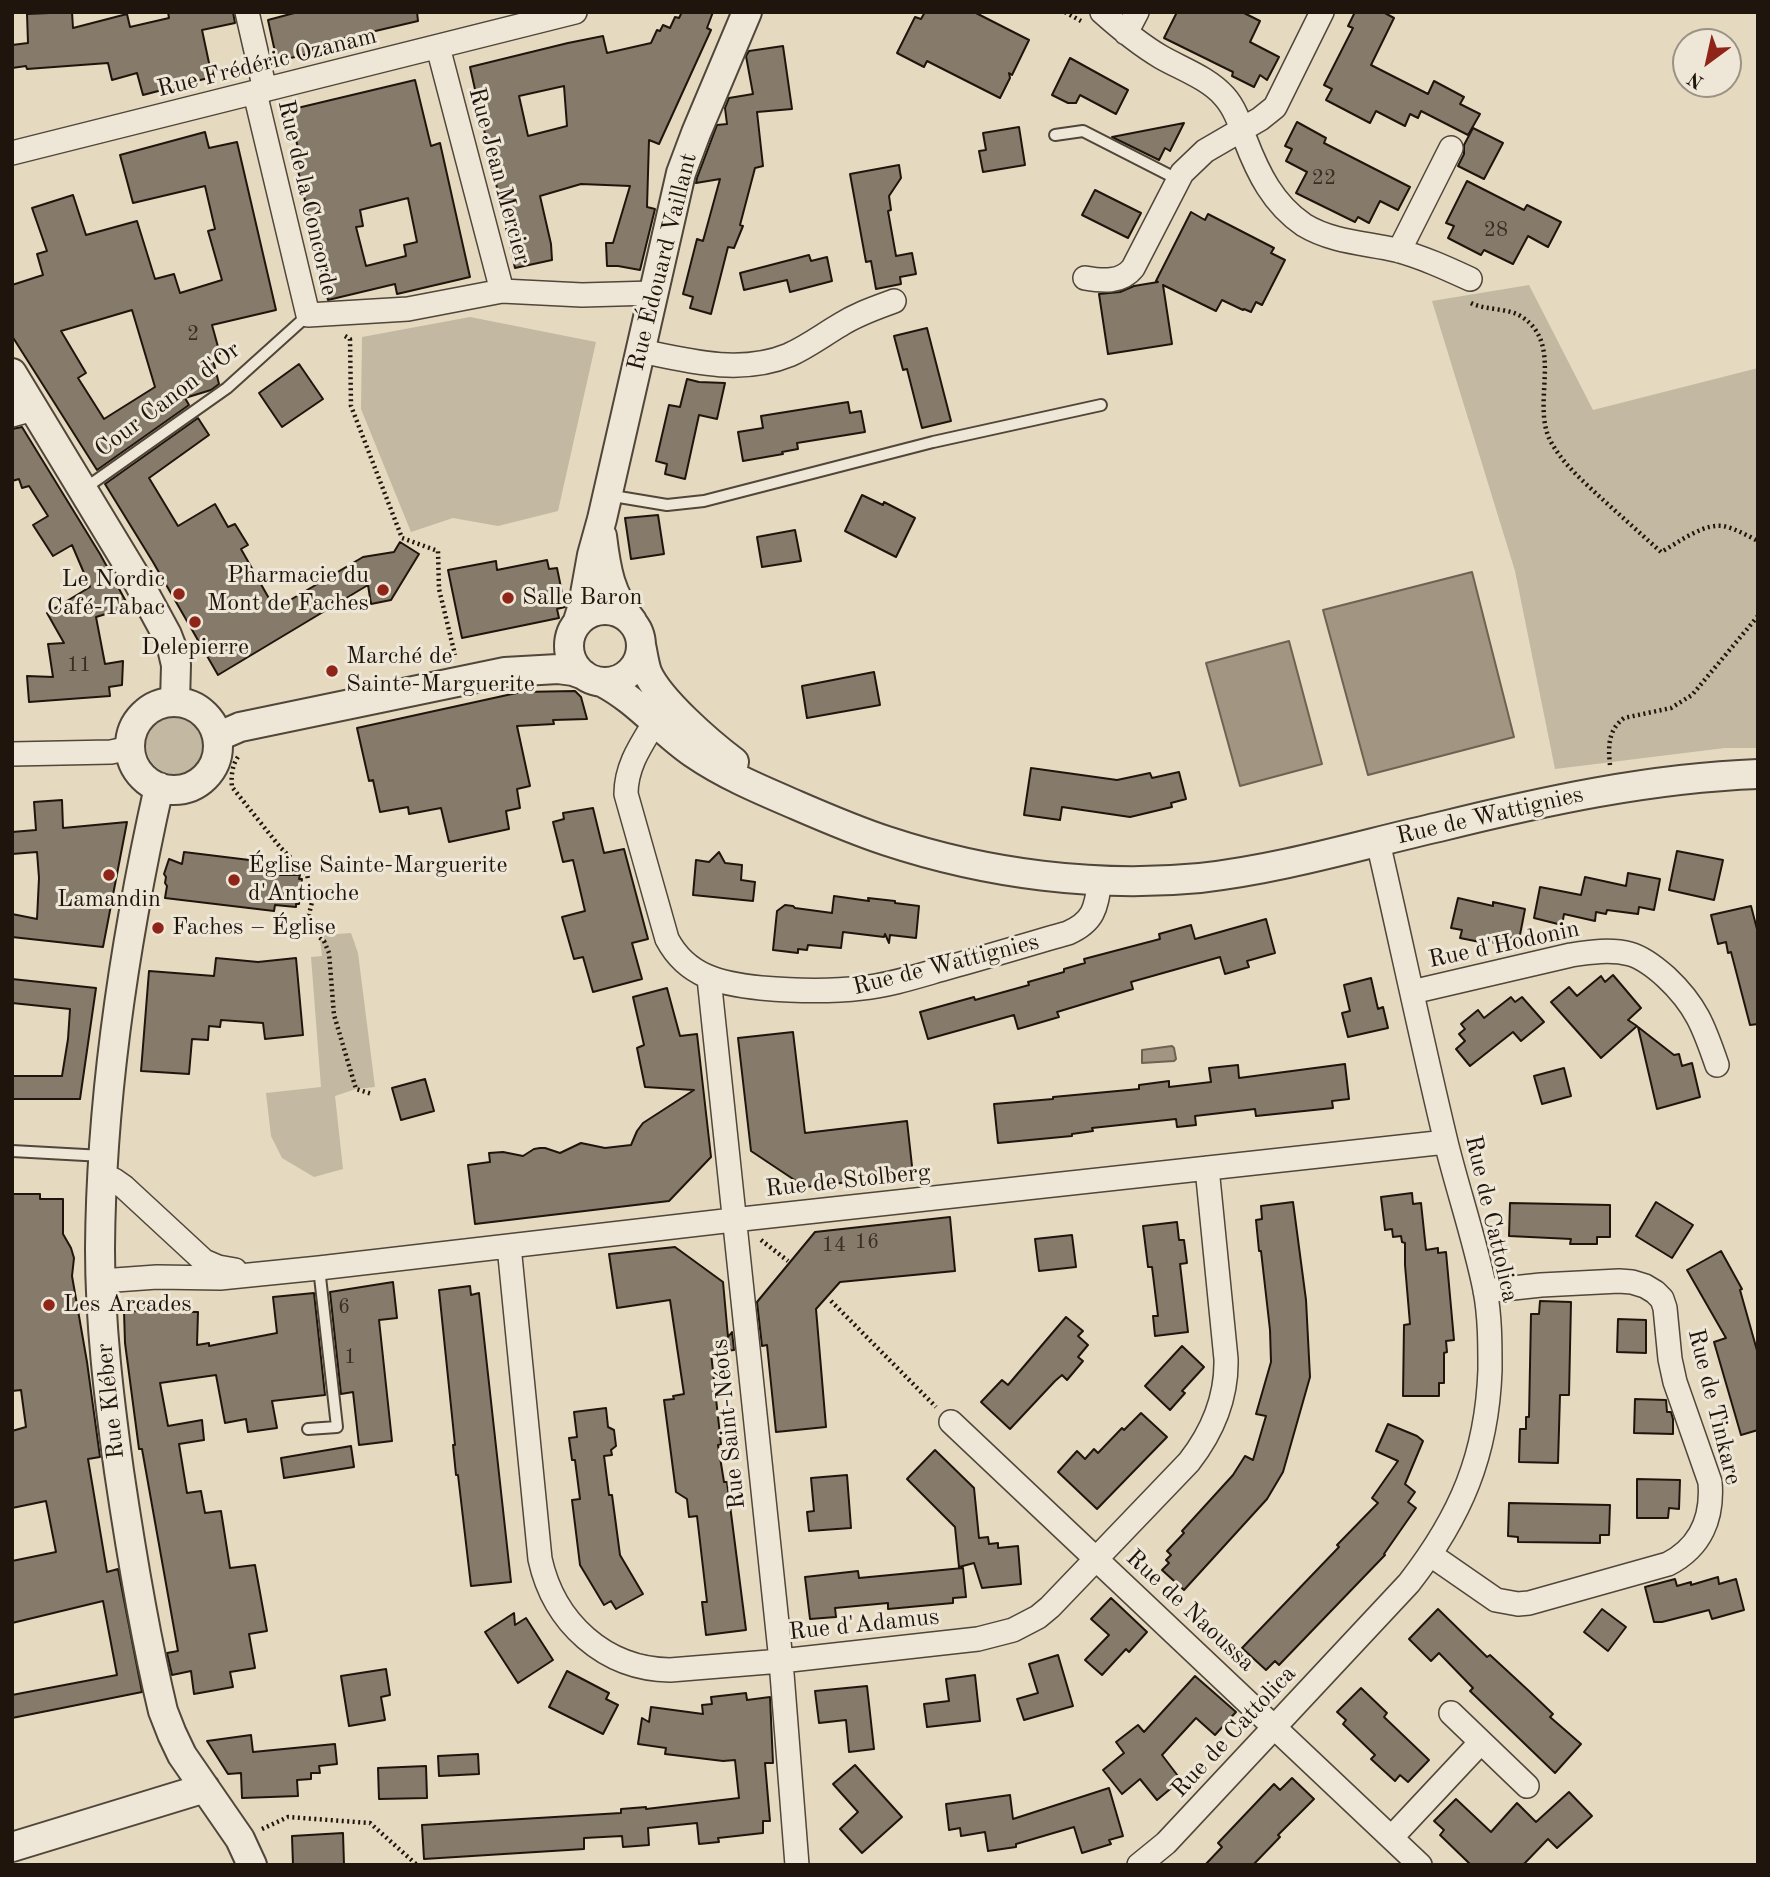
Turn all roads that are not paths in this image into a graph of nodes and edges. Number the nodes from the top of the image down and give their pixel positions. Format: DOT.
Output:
graph roads {
  1 [pos="247,12"];
  2 [pos="575,12"];
  3 [pos="747,12"];
  4 [pos="1137,12"];
  5 [pos="1322,12"];
  6 [pos="550,15"];
  7 [pos="1094,18"];
  8 [pos="1125,33"];
  9 [pos="438,47"];
  10 [pos="260,92"];
  11 [pos="1241,128"];
  12 [pos="1055,135"];
  13 [pos="1451,148"];
  14 [pos="12,153"];
  15 [pos="1178,180"];
  16 [pos="1399,251"];
  17 [pos="1084,278"];
  18 [pos="1469,290"];
  19 [pos="502,291"];
  20 [pos="653,293"];
  21 [pos="894,301"];
  22 [pos="308,315"];
  23 [pos="641,351"];
  24 [pos="12,373"];
  25 [pos="1101,405"];
  26 [pos="23,412"];
  27 [pos="83,489"];
  28 [pos="605,507"];
  29 [pos="574,627"];
  30 [pos="637,633"];
  31 [pos="505,672"];
  32 [pos="593,678"];
  33 [pos="175,702"];
  34 [pos="655,722"];
  35 [pos="228,732"];
  36 [pos="131,748"];
  37 [pos="12,754"];
  38 [pos="1758,774"];
  39 [pos="159,787"];
  40 [pos="800,807"];
  41 [pos="1378,842"];
  42 [pos="1100,880"];
  43 [pos="709,978"];
  44 [pos="1412,992"];
  45 [pos="1717,1065"];
  46 [pos="1446,1142"];
  47 [pos="12,1151"];
  48 [pos="103,1166"];
  49 [pos="1207,1168"];
  50 [pos="733,1220"];
  51 [pos="509,1246"];
  52 [pos="319,1268"];
  53 [pos="256,1274"];
  54 [pos="101,1281"];
  55 [pos="1485,1291"];
  56 [pos="951,1422"];
  57 [pos="307,1429"];
  58 [pos="1431,1555"];
  59 [pos="1097,1559"];
  60 [pos="781,1661"];
  61 [pos="1451,1713"];
  62 [pos="1275,1727"];
  63 [pos="1481,1742"];
  64 [pos="1527,1786"];
  65 [pos="205,1788"];
  66 [pos="1392,1837"];
  67 [pos="12,1847"];
  68 [pos="252,1865"];
  69 [pos="797,1865"];
  70 [pos="1139,1865"];
  71 [pos="1420,1865"];
  1 -- 10 [label="street, Rue de la Concorde"];
  2 -- 6 [label="street, Rue Frédéric Ozanam"];
  3 -- 20 [label="street, Rue Édouard Vaillant"];
  4 -- 8 [label="street"];
  5 -- 11 [label="street"];
  6 -- 9 [label="street, Rue Frédéric Ozanam"];
  7 -- 8 [label="street"];
  8 -- 11 [label="street"];
  9 -- 10 [label="street, Rue Frédéric Ozanam"];
  9 -- 19 [label="street, Rue Jean Mercier"];
  10 -- 14 [label="street, Rue Frédéric Ozanam"];
  10 -- 22 [label="street, Rue de la Concorde"];
  11 -- 15 [label="street"];
  11 -- 16 [label="street"];
  12 -- 15 [label="lane"];
  13 -- 16 [label="street"];
  15 -- 17 [label="street"];
  16 -- 18 [label="street"];
  19 -- 20 [label="street"];
  19 -- 22 [label="street, Rue Jean Mercier"];
  20 -- 23 [label="street, Rue Édouard Vaillant"];
  21 -- 23 [label="street"];
  22 -- 27 [label="lane, Cour Canon d'Or"];
  23 -- 28 [label="street, Rue Édouard Vaillant"];
  24 -- 26 [label="street"];
  25 -- 28 [label="lane"];
  26 -- 27 [label="street"];
  27 -- 33 [label="street"];
  28 -- 29 [label="street, Rue Édouard Vaillant"];
  28 -- 30 [label="street, Rue Édouard Vaillant"];
  29 -- 30 [label="street"];
  29 -- 31 [label="street"];
  29 -- 32 [label="street"];
  30 -- 32 [label="street"];
  30 -- 40 [label="street, Rue de Wattignies"];
  31 -- 32 [label="street"];
  31 -- 35 [label="street"];
  32 -- 34 [label="street, Rue de Wattignies"];
  33 -- 35 [label="street"];
  33 -- 36 [label="street"];
  34 -- 40 [label="street, Rue de Wattignies"];
  34 -- 43 [label="street, Rue de Wattignies"];
  35 -- 39 [label="street"];
  36 -- 37 [label="street"];
  36 -- 39 [label="street"];
  38 -- 41 [label="street, Rue de Wattignies"];
  39 -- 48 [label="street, Rue Kléber"];
  40 -- 42 [label="street, Rue de Wattignies"];
  41 -- 42 [label="street, Rue de Wattignies"];
  41 -- 44 [label="street, Rue de Cattolica"];
  42 -- 43 [label="street, Rue de Wattignies"];
  43 -- 50 [label="street, Rue Saint-Néots"];
  44 -- 45 [label="street, Rue d'Hodonin"];
  44 -- 46 [label="street, Rue de Cattolica"];
  46 -- 49 [label="street, Rue de Stolberg"];
  46 -- 55 [label="street, Rue de Cattolica"];
  47 -- 48 [label="lane"];
  48 -- 53 [label="street, Rue de Stolberg"];
  48 -- 54 [label="street, Rue Kléber"];
  49 -- 50 [label="street, Rue de Stolberg"];
  49 -- 59 [label="street, Rue d'Adamus"];
  50 -- 51 [label="street, Rue de Stolberg"];
  50 -- 60 [label="street, Rue Saint-Néots"];
  51 -- 52 [label="street, Rue de Stolberg"];
  51 -- 60 [label="street, Rue d'Adamus"];
  52 -- 53 [label="street, Rue de Stolberg"];
  52 -- 57 [label="lane"];
  53 -- 54 [label="street, Rue de Stolberg"];
  54 -- 65 [label="street, Rue Kléber"];
  55 -- 58 [label="street, Rue de Cattolica"];
  55 -- 58 [label="street, Rue de Tinkare"];
  56 -- 59 [label="street, Rue de Naoussa"];
  58 -- 62 [label="street, Rue de Cattolica"];
  59 -- 60 [label="street, Rue d'Adamus"];
  59 -- 62 [label="street, Rue de Naoussa"];
  60 -- 69 [label="street, Rue Saint-Néots"];
  61 -- 63 [label="street"];
  62 -- 66 [label="street, Rue de Naoussa"];
  62 -- 70 [label="street, Rue de Cattolica"];
  63 -- 64 [label="street"];
  63 -- 66 [label="street"];
  65 -- 67 [label="street"];
  65 -- 68 [label="street, Rue Kléber"];
  66 -- 71 [label="street, Rue de Naoussa"];
}
